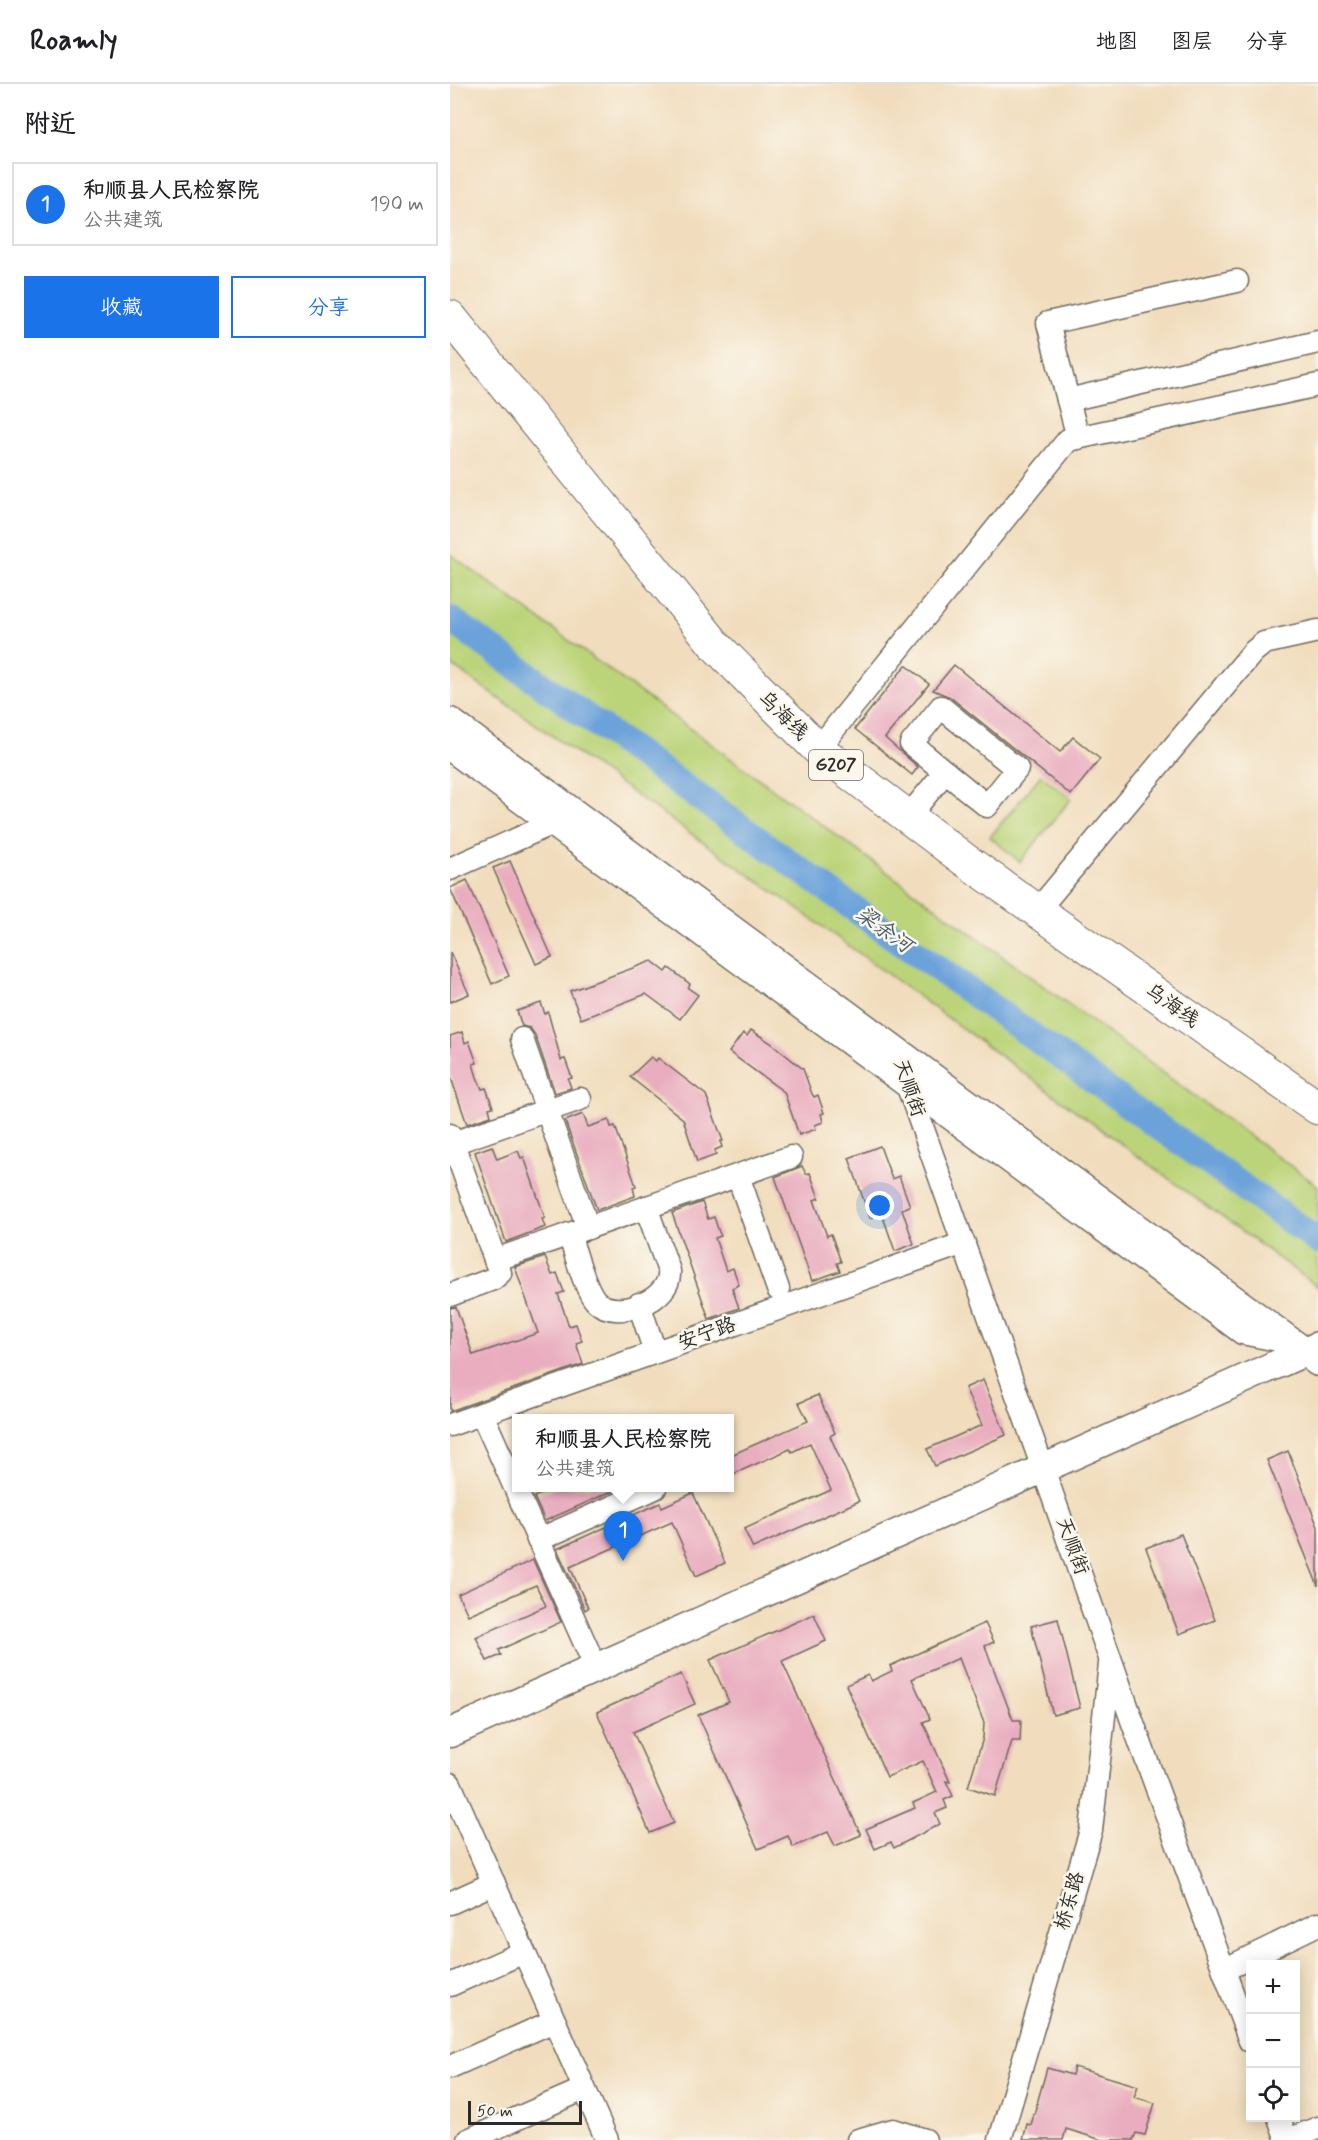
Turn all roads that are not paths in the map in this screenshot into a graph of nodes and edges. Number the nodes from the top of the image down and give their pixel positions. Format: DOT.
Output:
graph roads {
  1 [pos="1237,281"];
  2 [pos="450,317"];
  3 [pos="1318,342"];
  4 [pos="1318,385"];
  5 [pos="1068,400"];
  6 [pos="1078,438"];
  7 [pos="1318,631"];
  8 [pos="450,722"];
  9 [pos="818,749"];
  10 [pos="450,750"];
  11 [pos="945,772"];
  12 [pos="907,818"];
  13 [pos="551,824"];
  14 [pos="450,869"];
  15 [pos="1037,910"];
  16 [pos="522,1039"];
  17 [pos="896,1050"];
  18 [pos="908,1086"];
  19 [pos="580,1099"];
  20 [pos="1318,1108"];
  21 [pos="547,1110"];
  22 [pos="451,1141"];
  23 [pos="791,1157"];
  24 [pos="738,1176"];
  25 [pos="646,1207"];
  26 [pos="579,1231"];
  27 [pos="964,1243"];
  28 [pos="495,1260"];
  29 [pos="778,1289"];
  30 [pos="450,1294"];
  31 [pos="639,1304"];
  32 [pos="1310,1347"];
  33 [pos="656,1352"];
  34 [pos="482,1414"];
  35 [pos="450,1425"];
  36 [pos="1042,1462"];
  37 [pos="512,1482"];
  38 [pos="517,1492"];
  39 [pos="646,1492"];
  40 [pos="538,1540"];
  41 [pos="1111,1655"];
  42 [pos="591,1657"];
  43 [pos="450,1719"];
  44 [pos="450,1732"];
  45 [pos="450,1784"];
  46 [pos="494,1883"];
  47 [pos="450,1903"];
  48 [pos="1318,1924"];
  49 [pos="524,1952"];
  50 [pos="1224,1970"];
  51 [pos="450,1985"];
  52 [pos="554,2021"];
  53 [pos="1246,2028"];
  54 [pos="450,2067"];
  55 [pos="584,2089"];
  56 [pos="1280,2122"];
  57 [pos="1318,2128"];
  58 [pos="468,2140"];
  59 [pos="607,2140"];
  60 [pos="858,2140"];
  61 [pos="925,2140"];
  62 [pos="1000,2140"];
  63 [pos="1287,2140"];
  1 -- 5 [label="street"];
  2 -- 9 [label="highway, 乌海线 / G207"];
  3 -- 5 [label="street"];
  4 -- 6 [label="street"];
  5 -- 6 [label="street"];
  6 -- 9 [label="street"];
  7 -- 15 [label="street"];
  8 -- 17 [label="main road"];
  9 -- 12 [label="highway, 乌海线 / G207"];
  10 -- 13 [label="street"];
  11 -- 11 [label="street"];
  11 -- 12 [label="street"];
  12 -- 15 [label="highway, 乌海线 / G207"];
  13 -- 14 [label="street"];
  13 -- 18 [label="street"];
  15 -- 20 [label="highway, 乌海线 / G207"];
  16 -- 21 [label="street"];
  17 -- 18 [label="street, 天顺街"];
  17 -- 32 [label="main road"];
  18 -- 27 [label="street, 天顺街"];
  18 -- 32 [label="street"];
  19 -- 21 [label="street"];
  21 -- 22 [label="street"];
  21 -- 26 [label="street"];
  22 -- 28 [label="street"];
  23 -- 24 [label="street"];
  24 -- 25 [label="street"];
  24 -- 29 [label="street"];
  25 -- 26 [label="street"];
  25 -- 31 [label="street"];
  26 -- 28 [label="street"];
  26 -- 31 [label="street"];
  27 -- 33 [label="street, 安宁路"];
  27 -- 36 [label="street, 天顺街"];
  28 -- 30 [label="street"];
  31 -- 33 [label="street"];
  32 -- 36 [label="main road"];
  33 -- 34 [label="street, 安宁路"];
  34 -- 35 [label="street, 安宁路"];
  34 -- 37 [label="street"];
  36 -- 41 [label="street, 天顺街"];
  36 -- 42 [label="main road"];
  36 -- 44 [label="main road"];
  38 -- 40 [label="street"];
  39 -- 40 [label="street"];
  40 -- 42 [label="street"];
  41 -- 50 [label="street, 天顺街"];
  41 -- 62 [label="street, 桥东路"];
  42 -- 43 [label="main road"];
  45 -- 46 [label="street"];
  46 -- 47 [label="street"];
  46 -- 49 [label="street"];
  48 -- 50 [label="street"];
  49 -- 51 [label="street"];
  49 -- 52 [label="street"];
  50 -- 53 [label="street, 天顺街"];
  52 -- 54 [label="street"];
  52 -- 55 [label="street"];
  55 -- 58 [label="street"];
  55 -- 59 [label="street"];
  56 -- 63 [label="street"];
  57 -- 63 [label="street"];
  60 -- 61 [label="street"];
}
